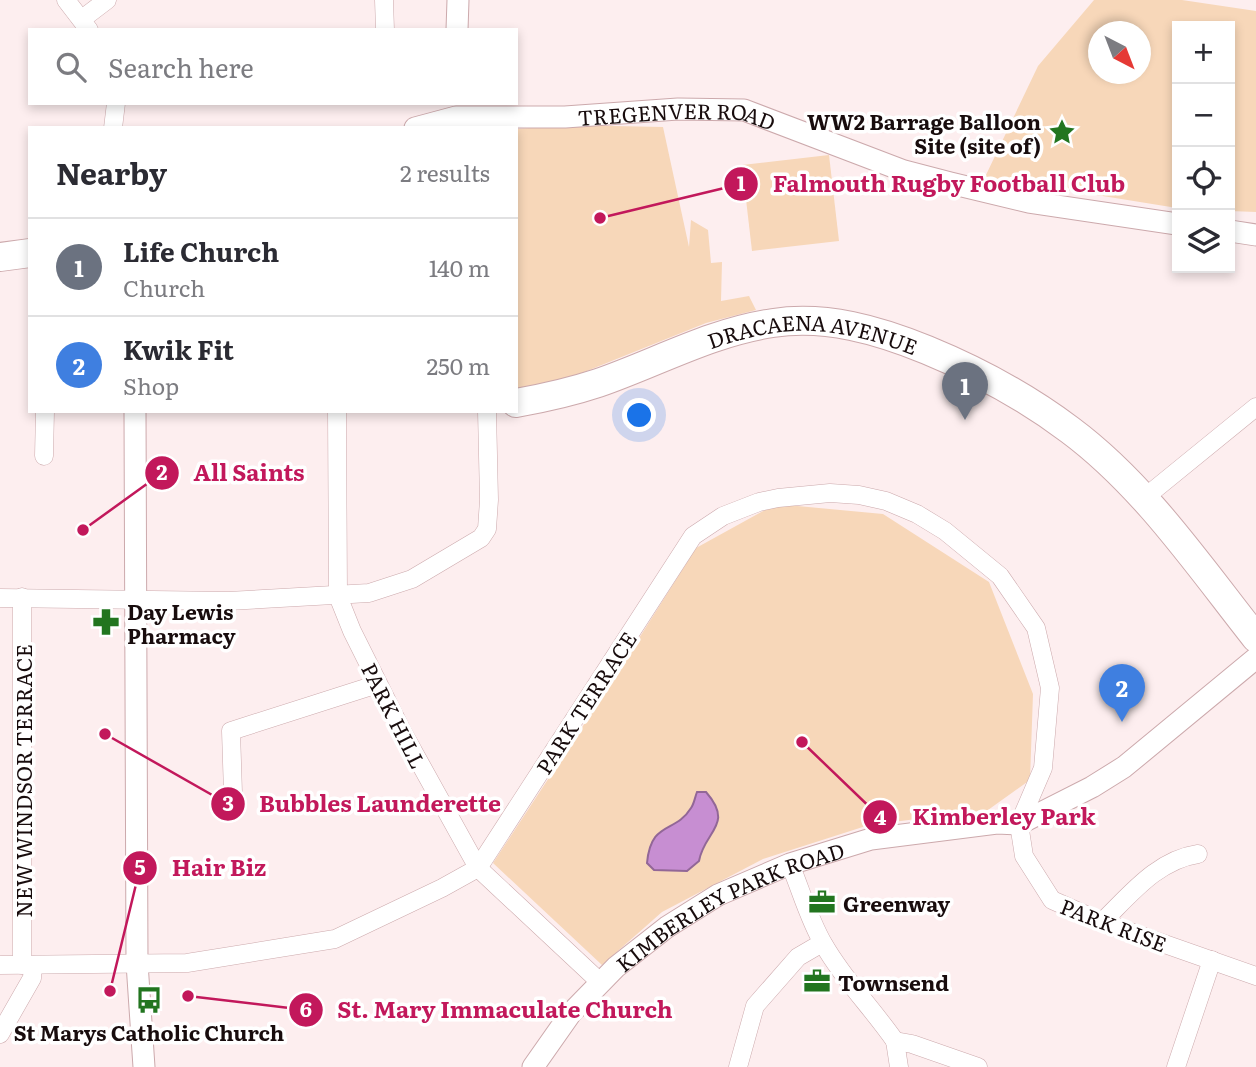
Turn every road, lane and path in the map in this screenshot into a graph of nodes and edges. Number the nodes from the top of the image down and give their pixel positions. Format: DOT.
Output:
graph roads {
  1 [pos="66,0"];
  2 [pos="107,0"];
  3 [pos="384,0"];
  4 [pos="458,0"];
  5 [pos="86,24"];
  6 [pos="385,28"];
  7 [pos="457,28"];
  8 [pos="116,105"];
  9 [pos="456,110"];
  10 [pos="113,126"];
  11 [pos="420,126"];
  12 [pos="1172,223"];
  13 [pos="1235,232"];
  14 [pos="1256,235"];
  15 [pos="28,253"];
  16 [pos="0,257"];
  17 [pos="518,403"];
  18 [pos="1256,407"];
  19 [pos="45,413"];
  20 [pos="135,413"];
  21 [pos="337,413"];
  22 [pos="487,413"];
  23 [pos="44,457"];
  24 [pos="1143,499"];
  25 [pos="338,596"];
  26 [pos="22,597"];
  27 [pos="0,598"];
  28 [pos="134,600"];
  29 [pos="1256,638"];
  30 [pos="1256,658"];
  31 [pos="378,684"];
  32 [pos="233,793"];
  33 [pos="1019,824"];
  34 [pos="1198,854"];
  35 [pos="790,864"];
  36 [pos="478,868"];
  37 [pos="1102,922"];
  38 [pos="822,943"];
  39 [pos="1212,960"];
  40 [pos="138,963"];
  41 [pos="0,965"];
  42 [pos="28,965"];
  43 [pos="1256,976"];
  44 [pos="600,982"];
  45 [pos="0,1034"];
  46 [pos="895,1041"];
  47 [pos="144,1067"];
  48 [pos="533,1067"];
  49 [pos="738,1067"];
  50 [pos="899,1067"];
  51 [pos="978,1067"];
  52 [pos="1176,1067"];
  1 -- 5 [label="street"];
  2 -- 5 [label="street"];
  3 -- 6 [label="street"];
  4 -- 7 [label="street"];
  8 -- 10 [label="street"];
  9 -- 11 [label="street, TREGENVER ROAD"];
  9 -- 12 [label="street, TREGENVER ROAD"];
  13 -- 14 [label="street"];
  15 -- 16 [label="main road"];
  17 -- 24 [label="main road, DRACAENA AVENUE"];
  18 -- 24 [label="street"];
  19 -- 23 [label="street"];
  20 -- 28 [label="street"];
  21 -- 25 [label="street"];
  22 -- 25 [label="street"];
  24 -- 29 [label="main road, DRACAENA AVENUE"];
  25 -- 28 [label="street"];
  25 -- 31 [label="street, PARK HILL"];
  26 -- 27 [label="street"];
  26 -- 28 [label="street"];
  26 -- 42 [label="street, NEW WINDSOR TERRACE"];
  28 -- 40 [label="street"];
  30 -- 33 [label="street, KIMBERLEY PARK ROAD"];
  31 -- 32 [label="street"];
  31 -- 36 [label="street, PARK HILL"];
  33 -- 35 [label="street, KIMBERLEY PARK ROAD"];
  33 -- 36 [label="street, PARK TERRACE"];
  33 -- 37 [label="street, PARK RISE"];
  34 -- 37 [label="street"];
  35 -- 38 [label="street"];
  35 -- 44 [label="street, KIMBERLEY PARK ROAD"];
  36 -- 40 [label="street"];
  36 -- 44 [label="street, PARK HILL"];
  37 -- 39 [label="street, PARK RISE"];
  38 -- 46 [label="street"];
  38 -- 49 [label="street"];
  39 -- 43 [label="street, PARK RISE"];
  39 -- 52 [label="street"];
  40 -- 42 [label="street"];
  40 -- 47 [label="street"];
  41 -- 42 [label="street"];
  42 -- 45 [label="street"];
  44 -- 48 [label="street, KIMBERLEY PARK ROAD"];
  46 -- 50 [label="street"];
  46 -- 51 [label="street"];
}
